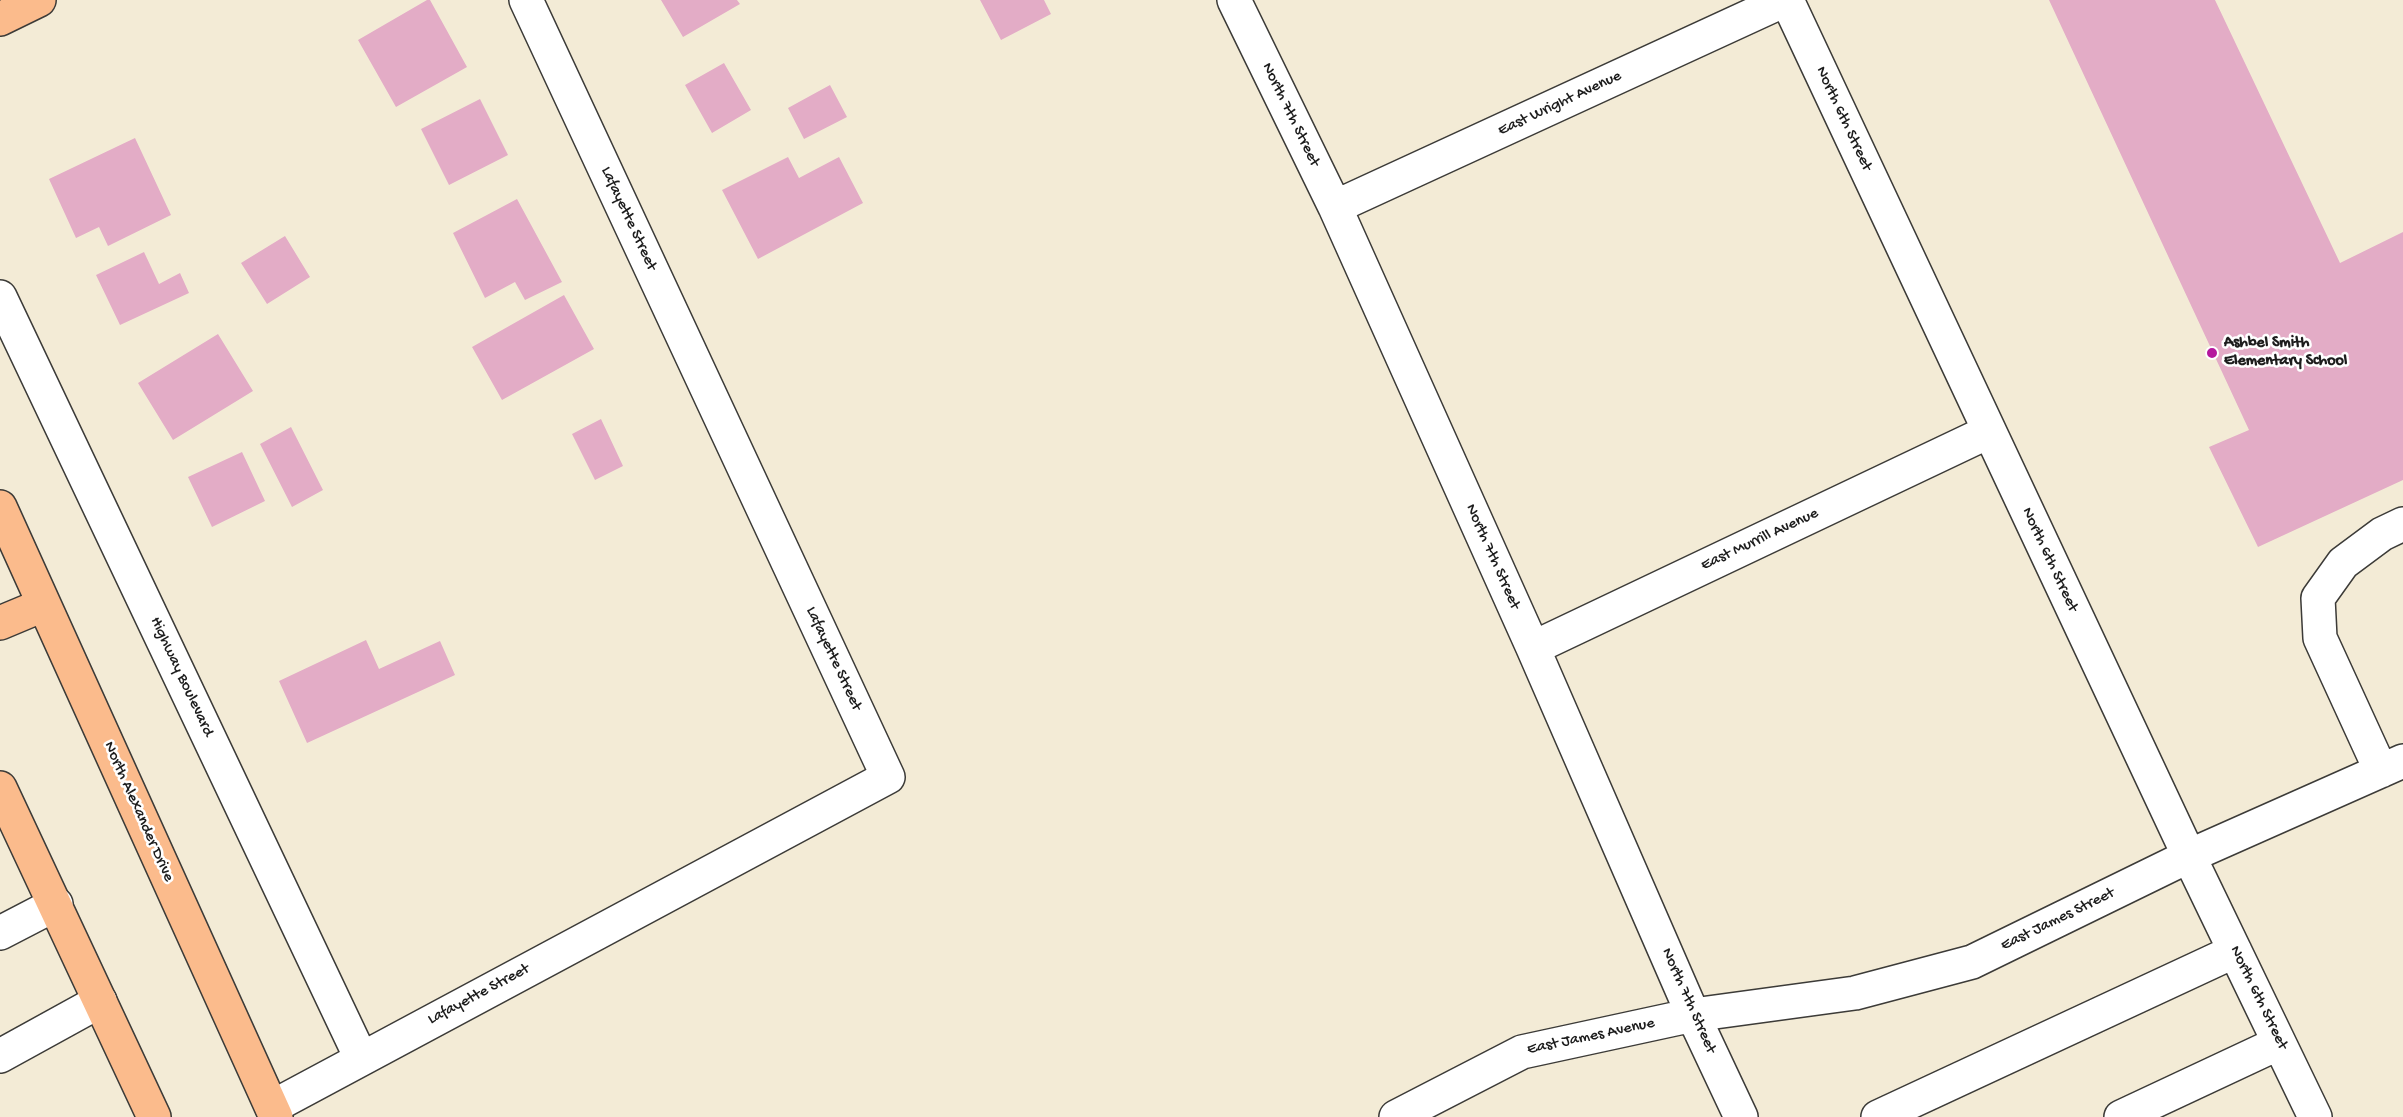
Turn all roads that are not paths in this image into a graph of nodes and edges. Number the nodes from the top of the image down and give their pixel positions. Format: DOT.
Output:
graph roads {
  1 [pos="39,0"];
  2 [pos="526,0"];
  3 [pos="1234,0"];
  4 [pos="1786,0"];
  5 [pos="0,19"];
  6 [pos="1335,207"];
  7 [pos="0,297"];
  8 [pos="1988,432"];
  9 [pos="0,507"];
  10 [pos="2403,524"];
  11 [pos="44,605"];
  12 [pos="0,623"];
  13 [pos="1533,648"];
  14 [pos="2392,766"];
  15 [pos="0,788"];
  16 [pos="2188,856"];
  17 [pos="56,904"];
  18 [pos="0,933"];
  19 [pos="2235,951"];
  20 [pos="100,1001"];
  21 [pos="1693,1015"];
  22 [pos="2279,1044"];
  23 [pos="0,1056"];
  24 [pos="361,1058"];
  25 [pos="274,1112"];
  26 [pos="154,1117"];
  27 [pos="1396,1117"];
  28 [pos="1742,1117"];
  29 [pos="1878,1117"];
  30 [pos="2121,1117"];
  31 [pos="2315,1117"];
  1 -- 5 [label="main road"];
  2 -- 24 [label="street, Lafayette Street"];
  3 -- 6 [label="street, North 7th Street"];
  4 -- 6 [label="street, East Wright Avenue"];
  4 -- 8 [label="street, North 6th Street"];
  6 -- 13 [label="street, North 7th Street"];
  7 -- 24 [label="street, Highway Boulevard"];
  8 -- 13 [label="street, East Murrill Avenue"];
  8 -- 16 [label="street, North 6th Street"];
  9 -- 11 [label="main road, North Alexander Drive"];
  10 -- 14 [label="street"];
  11 -- 12 [label="main road"];
  11 -- 25 [label="main road, North Alexander Drive"];
  13 -- 21 [label="street, North 7th Street"];
  14 -- 16 [label="street, East James Street"];
  15 -- 17 [label="main road"];
  16 -- 19 [label="street, North 6th Street"];
  16 -- 21 [label="street, East James Street"];
  17 -- 18 [label="street"];
  17 -- 20 [label="main road"];
  19 -- 22 [label="street, North 6th Street"];
  19 -- 29 [label="street"];
  20 -- 23 [label="street"];
  20 -- 26 [label="main road"];
  21 -- 27 [label="street, East James Avenue"];
  21 -- 28 [label="street, North 7th Street"];
  22 -- 30 [label="street"];
  22 -- 31 [label="street, North 6th Street"];
  24 -- 25 [label="street"];
}
